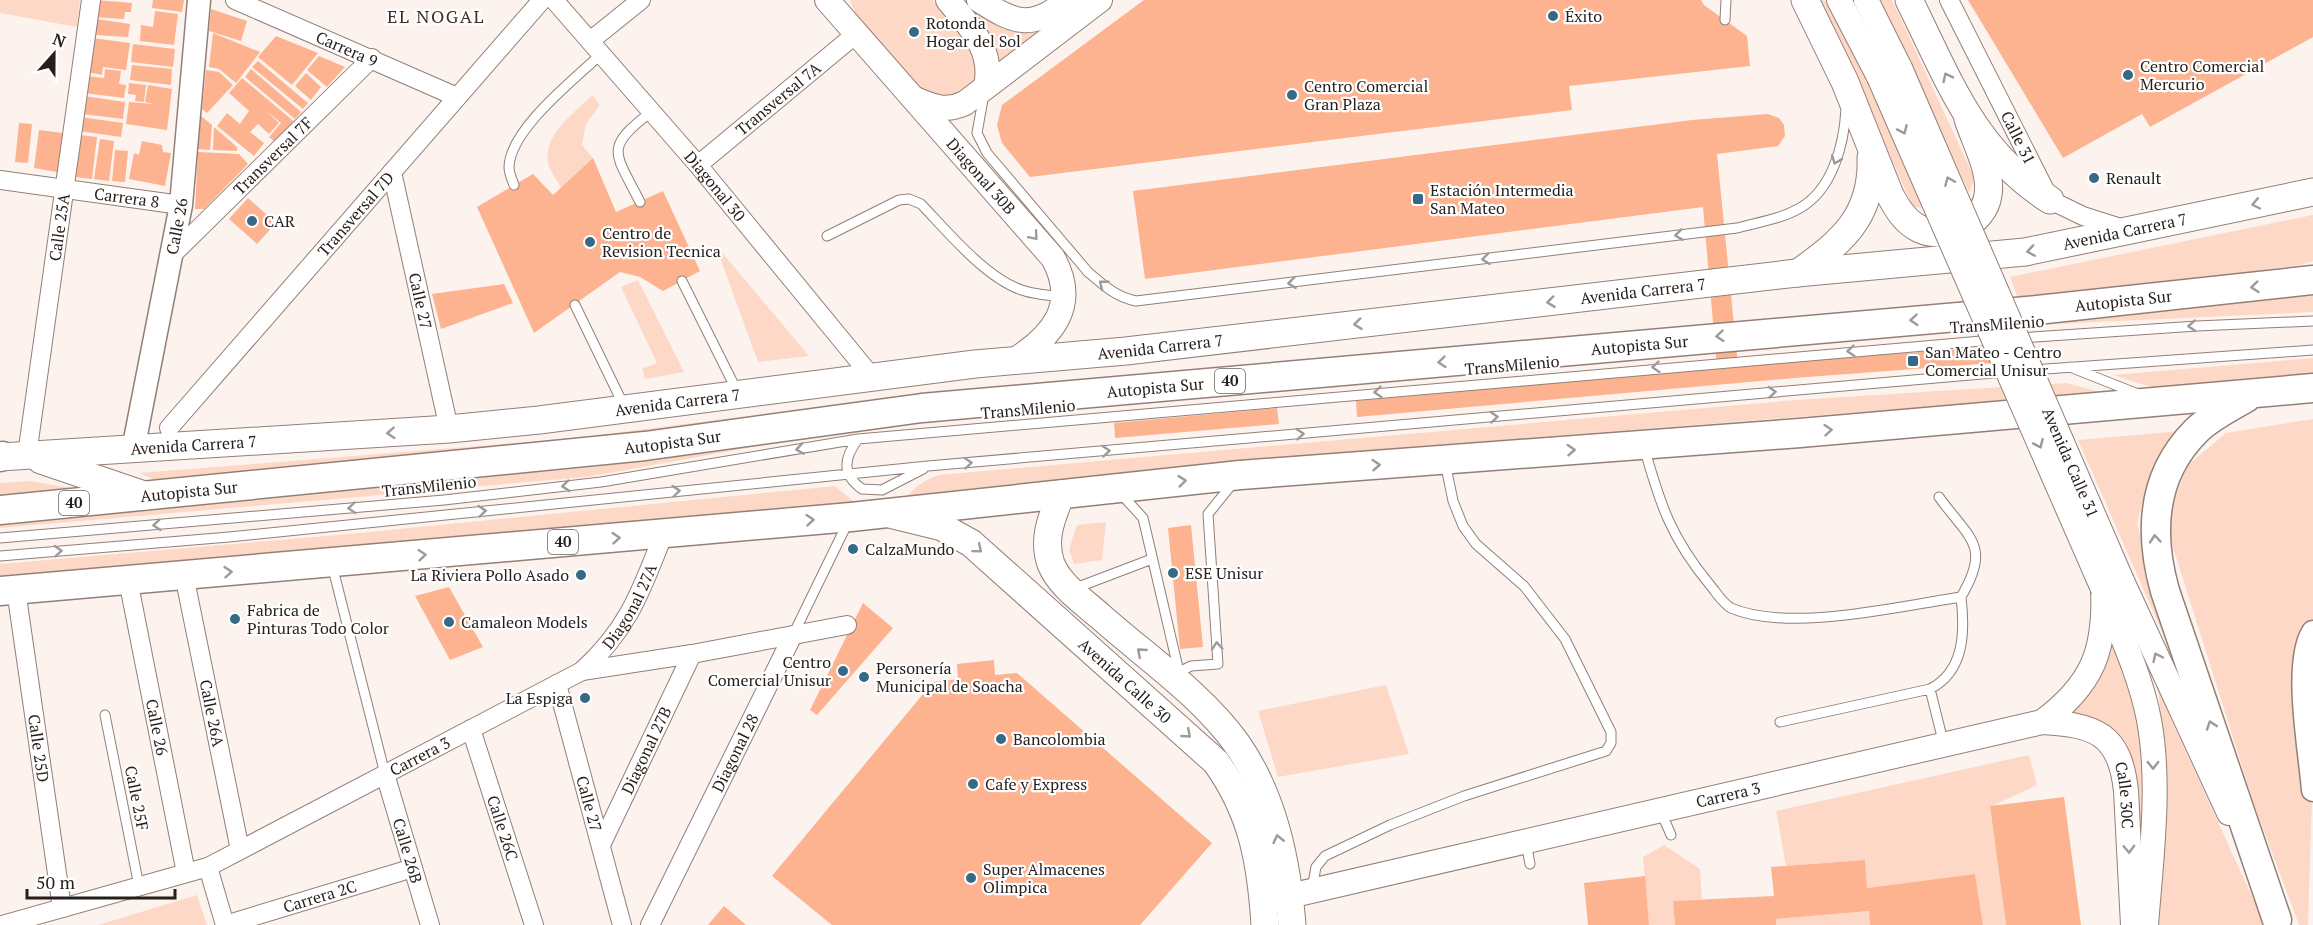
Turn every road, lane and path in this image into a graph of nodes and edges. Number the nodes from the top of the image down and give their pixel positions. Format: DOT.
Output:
graph roads {
  1 [pos="91,0"];
  2 [pos="199,0"];
  3 [pos="236,0"];
  4 [pos="542,0"];
  5 [pos="554,0"];
  6 [pos="641,0"];
  7 [pos="827,0"];
  8 [pos="843,0"];
  9 [pos="948,0"];
  10 [pos="979,0"];
  11 [pos="1068,0"];
  12 [pos="1100,0"];
  13 [pos="1726,0"];
  14 [pos="1805,0"];
  15 [pos="1839,0"];
  16 [pos="1866,0"];
  17 [pos="1910,0"];
  18 [pos="1949,0"];
  19 [pos="1725,20"];
  20 [pos="856,34"];
  21 [pos="596,48"];
  22 [pos="372,58"];
  23 [pos="1890,72"];
  24 [pos="1845,82"];
  25 [pos="986,86"];
  26 [pos="457,97"];
  27 [pos="913,98"];
  28 [pos="651,112"];
  29 [pos="1968,119"];
  30 [pos="1870,151"];
  31 [pos="698,165"];
  32 [pos="392,172"];
  33 [pos="0,180"];
  34 [pos="514,185"];
  35 [pos="65,189"];
  36 [pos="2313,192"];
  37 [pos="2050,200"];
  38 [pos="640,202"];
  39 [pos="181,205"];
  40 [pos="2129,231"];
  41 [pos="827,236"];
  42 [pos="173,254"];
  43 [pos="1797,273"];
  44 [pos="2313,280"];
  45 [pos="682,281"];
  46 [pos="1063,297"];
  47 [pos="575,305"];
  48 [pos="2313,321"];
  49 [pos="2313,350"];
  50 [pos="1013,361"];
  51 [pos="2068,366"];
  52 [pos="872,377"];
  53 [pos="2313,388"];
  54 [pos="738,393"];
  55 [pos="2252,394"];
  56 [pos="2157,402"];
  57 [pos="626,410"];
  58 [pos="169,428"];
  59 [pos="449,429"];
  60 [pos="858,439"];
  61 [pos="1643,444"];
  62 [pos="133,450"];
  63 [pos="8,456"];
  64 [pos="1444,459"];
  65 [pos="928,466"];
  66 [pos="847,474"];
  67 [pos="1240,475"];
  68 [pos="1115,488"];
  69 [pos="1061,494"];
  70 [pos="148,496"];
  71 [pos="1940,496"];
  72 [pos="0,510"];
  73 [pos="886,513"];
  74 [pos="850,517"];
  75 [pos="664,533"];
  76 [pos="0,538"];
  77 [pos="0,556"];
  78 [pos="1152,559"];
  79 [pos="331,563"];
  80 [pos="184,576"];
  81 [pos="129,580"];
  82 [pos="2112,585"];
  83 [pos="8,590"];
  84 [pos="1076,595"];
  85 [pos="1961,597"];
  86 [pos="1060,621"];
  87 [pos="847,625"];
  88 [pos="2313,632"];
  89 [pos="793,635"];
  90 [pos="692,654"];
  91 [pos="582,671"];
  92 [pos="1181,681"];
  93 [pos="557,684"];
  94 [pos="1930,689"];
  95 [pos="105,715"];
  96 [pos="1780,722"];
  97 [pos="2042,722"];
  98 [pos="471,729"];
  99 [pos="1944,745"];
  100 [pos="385,774"];
  101 [pos="2313,790"];
  102 [pos="1660,810"];
  103 [pos="1671,835"];
  104 [pos="601,845"];
  105 [pos="240,850"];
  106 [pos="208,867"];
  107 [pos="413,868"];
  108 [pos="186,873"];
  109 [pos="139,886"];
  110 [pos="1300,894"];
  111 [pos="62,908"];
  112 [pos="1264,914"];
  113 [pos="2278,923"];
  114 [pos="2,925"];
  115 [pos="225,925"];
  116 [pos="430,925"];
  117 [pos="534,925"];
  118 [pos="622,925"];
  119 [pos="650,925"];
  120 [pos="1292,925"];
  121 [pos="2133,925"];
  122 [pos="2146,925"];
  1 -- 35 [label="street, Calle 25A"];
  2 -- 39 [label="street, Calle 26"];
  3 -- 22 [label="street, Carrera 9"];
  4 -- 26 [label="street, Transversal 7D"];
  5 -- 21 [label="street, Diagonal 30"];
  6 -- 21 [label="street"];
  7 -- 20 [label="main road, Diagonal 30B"];
  8 -- 20 [label="main road"];
  9 -- 25 [label="main road"];
  10 -- 11 [label="main road"];
  12 -- 25 [label="main road"];
  13 -- 19 [label="lane"];
  14 -- 24 [label="main road"];
  15 -- 23 [label="main road, Avenida Calle 31"];
  16 -- 23 [label="main road, Avenida Calle 31"];
  29 -- 17 [label="main road, one-way"];
  18 -- 37 [label="street, Calle 31"];
  20 -- 27 [label="main road, Diagonal 30B"];
  20 -- 31 [label="street, Transversal 7A"];
  21 -- 28 [label="street, Diagonal 30"];
  21 -- 34 [label="lane"];
  22 -- 26 [label="street, Carrera 9"];
  22 -- 42 [label="street, Transversal 7F"];
  23 -- 82 [label="main road, Avenida Calle 31, bridge"];
  24 -- 25 [label="lane, one-way"];
  24 -- 30 [label="main road"];
  25 -- 27 [label="main road"];
  26 -- 32 [label="street, Transversal 7D"];
  27 -- 46 [label="main road, Diagonal 30B, one-way"];
  28 -- 31 [label="street, Diagonal 30"];
  28 -- 38 [label="lane"];
  29 -- 30 [label="main road"];
  29 -- 37 [label="main road"];
  30 -- 43 [label="main road"];
  31 -- 52 [label="street, Diagonal 30"];
  32 -- 58 [label="street, Transversal 7D"];
  32 -- 59 [label="street, Calle 27"];
  33 -- 35 [label="street, Carrera 8"];
  35 -- 39 [label="street, Carrera 8"];
  35 -- 63 [label="street, Calle 25A"];
  36 -- 40 [label="main road, Avenida Carrera 7, one-way"];
  37 -- 40 [label="street"];
  39 -- 42 [label="street, Calle 26"];
  40 -- 43 [label="main road, Avenida Carrera 7, one-way"];
  41 -- 46 [label="lane"];
  42 -- 62 [label="street, Calle 26"];
  43 -- 50 [label="main road, Avenida Carrera 7, one-way"];
  44 -- 70 [label="highway, Autopista Sur / 40, one-way"];
  45 -- 54 [label="lane"];
  46 -- 50 [label="main road, Diagonal 30B"];
  47 -- 57 [label="lane"];
  48 -- 60 [label="lane, TransMilenio, one-way"];
  49 -- 51 [label="lane, TransMilenio"];
  50 -- 52 [label="main road, Avenida Carrera 7"];
  51 -- 56 [label="lane, TransMilenio"];
  65 -- 51 [label="lane, TransMilenio, one-way"];
  52 -- 54 [label="main road, Avenida Carrera 7"];
  53 -- 55 [label="highway, 40"];
  54 -- 57 [label="main road, Avenida Carrera 7"];
  55 -- 56 [label="highway, 40"];
  113 -- 55 [label="highway, one-way"];
  61 -- 56 [label="highway, 40, one-way"];
  57 -- 59 [label="main road, Avenida Carrera 7"];
  59 -- 62 [label="main road, Avenida Carrera 7, one-way"];
  60 -- 66 [label="lane"];
  60 -- 76 [label="lane, TransMilenio, one-way"];
  64 -- 61 [label="highway, 40, one-way"];
  61 -- 85 [label="lane"];
  62 -- 63 [label="main road, Avenida Carrera 7"];
  63 -- 70 [label="main road"];
  67 -- 64 [label="highway, 40, one-way"];
  64 -- 110 [label="lane"];
  65 -- 66 [label="lane, TransMilenio"];
  65 -- 66 [label="lane, TransMilenio"];
  77 -- 66 [label="lane, TransMilenio, one-way"];
  68 -- 67 [label="highway, 40, one-way"];
  92 -- 67 [label="lane, one-way"];
  68 -- 69 [label="highway, 40"];
  68 -- 78 [label="lane"];
  69 -- 73 [label="highway, 40"];
  69 -- 84 [label="main road, Avenida Calle 30"];
  70 -- 72 [label="highway, Autopista Sur / 40"];
  71 -- 85 [label="lane"];
  73 -- 74 [label="highway, 40"];
  73 -- 86 [label="main road, Avenida Calle 30, one-way"];
  75 -- 74 [label="highway, 40, one-way"];
  74 -- 89 [label="lane, Diagonal 28"];
  79 -- 75 [label="highway, 40, one-way"];
  75 -- 91 [label="street, Diagonal 27A"];
  78 -- 84 [label="lane"];
  78 -- 92 [label="lane"];
  80 -- 79 [label="highway, 40, one-way"];
  79 -- 100 [label="lane"];
  80 -- 81 [label="highway, 40"];
  80 -- 105 [label="street, Calle 26A"];
  81 -- 83 [label="highway, 40"];
  81 -- 108 [label="street, Calle 26"];
  82 -- 97 [label="main road, Carrera 3"];
  113 -- 82 [label="main road, Avenida Calle 31, one-way"];
  82 -- 122 [label="main road, Avenida Calle 31, one-way"];
  83 -- 111 [label="street, Calle 25D"];
  84 -- 86 [label="main road"];
  92 -- 84 [label="main road, Avenida Calle 30, one-way"];
  85 -- 94 [label="lane"];
  86 -- 112 [label="main road, Avenida Calle 30, one-way"];
  87 -- 89 [label="street, Carrera 3"];
  88 -- 101 [label="street"];
  89 -- 90 [label="street, Carrera 3"];
  89 -- 119 [label="street, Diagonal 28"];
  90 -- 91 [label="street, Carrera 3"];
  90 -- 104 [label="street, Diagonal 27B"];
  91 -- 93 [label="street, Carrera 3"];
  110 -- 92 [label="main road, Avenida Calle 30, one-way"];
  93 -- 98 [label="street, Carrera 3"];
  93 -- 104 [label="street, Calle 27"];
  94 -- 96 [label="lane"];
  94 -- 99 [label="lane"];
  95 -- 109 [label="lane, Calle 25F"];
  97 -- 99 [label="main road, Carrera 3"];
  97 -- 121 [label="main road, Calle 30C, one-way"];
  98 -- 100 [label="street, Carrera 3"];
  98 -- 117 [label="street, Calle 26C"];
  99 -- 102 [label="main road, Carrera 3"];
  100 -- 105 [label="street, Carrera 3"];
  100 -- 107 [label="street, Calle 26B"];
  102 -- 103 [label="lane"];
  102 -- 110 [label="main road, Carrera 3"];
  104 -- 118 [label="street, Calle 27"];
  105 -- 106 [label="street, Carrera 3"];
  106 -- 108 [label="street, Carrera 3"];
  106 -- 115 [label="street"];
  107 -- 115 [label="street, Carrera 2C"];
  107 -- 116 [label="street, Calle 26B"];
  108 -- 109 [label="street, Carrera 3"];
  109 -- 111 [label="street, Carrera 3"];
  110 -- 112 [label="main road, Carrera 3"];
  110 -- 120 [label="main road, Avenida Calle 30"];
  111 -- 114 [label="street, Carrera 3"];
}
